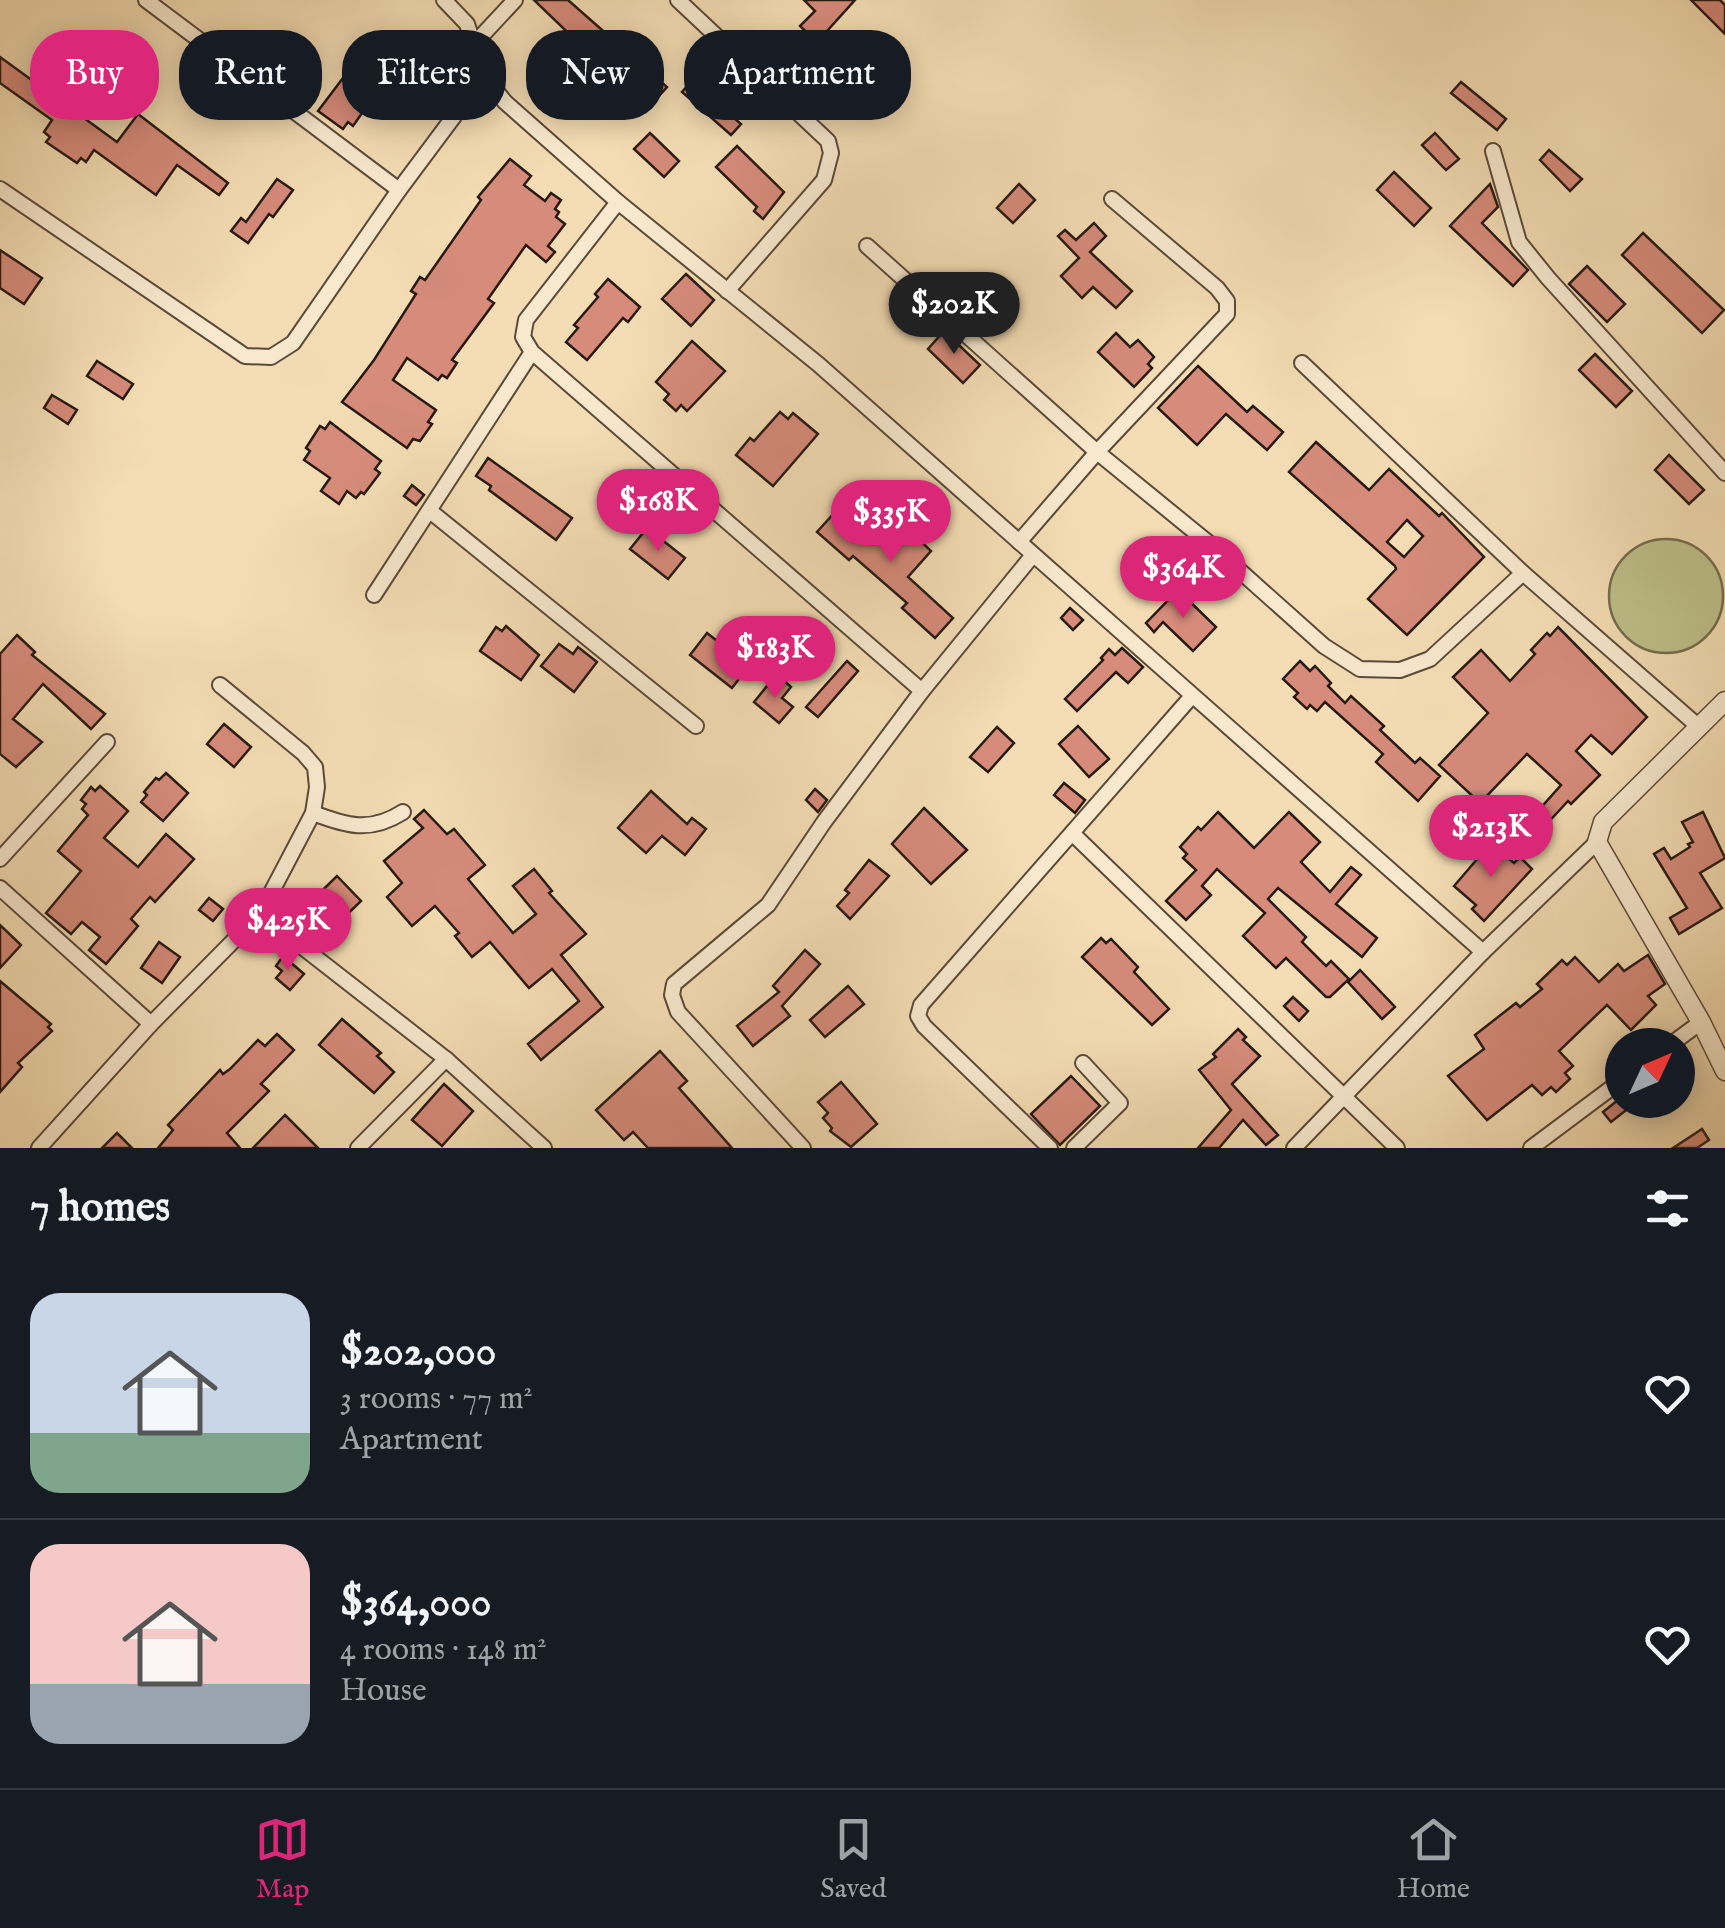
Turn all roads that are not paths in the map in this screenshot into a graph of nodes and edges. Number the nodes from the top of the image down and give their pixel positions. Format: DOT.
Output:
graph roads {
  1 [pos="146,0"];
  2 [pos="444,0"];
  3 [pos="515,0"];
  4 [pos="678,0"];
  5 [pos="469,30"];
  6 [pos="486,30"];
  7 [pos="506,103"];
  8 [pos="451,120"];
  9 [pos="1493,151"];
  10 [pos="0,189"];
  11 [pos="398,190"];
  12 [pos="1112,199"];
  13 [pos="618,202"];
  14 [pos="867,246"];
  15 [pos="727,290"];
  16 [pos="532,352"];
  17 [pos="1302,363"];
  18 [pos="1097,452"];
  19 [pos="1725,473"];
  20 [pos="430,511"];
  21 [pos="1019,542"];
  22 [pos="1033,555"];
  23 [pos="1523,573"];
  24 [pos="374,595"];
  25 [pos="220,685"];
  26 [pos="922,691"];
  27 [pos="1192,696"];
  28 [pos="1725,701"];
  29 [pos="696,726"];
  30 [pos="1699,727"];
  31 [pos="107,742"];
  32 [pos="403,812"];
  33 [pos="313,813"];
  34 [pos="1072,833"];
  35 [pos="1597,842"];
  36 [pos="0,860"];
  37 [pos="0,888"];
  38 [pos="260,914"];
  39 [pos="1483,952"];
  40 [pos="1701,1022"];
  41 [pos="151,1024"];
  42 [pos="1693,1028"];
  43 [pos="446,1060"];
  44 [pos="1083,1063"];
  45 [pos="1725,1071"];
  46 [pos="1605,1093"];
  47 [pos="1344,1094"];
  48 [pos="39,1148"];
  49 [pos="358,1148"];
  50 [pos="544,1148"];
  51 [pos="802,1148"];
  52 [pos="1050,1148"];
  53 [pos="1074,1148"];
  54 [pos="1294,1148"];
  55 [pos="1397,1148"];
  56 [pos="1531,1148"];
  1 -- 11 [label="street"];
  2 -- 5 [label="street"];
  3 -- 6 [label="street"];
  4 -- 15 [label="street"];
  7 -- 13 [label="street"];
  8 -- 11 [label="street"];
  9 -- 19 [label="street"];
  10 -- 11 [label="street"];
  12 -- 18 [label="street"];
  13 -- 15 [label="street"];
  13 -- 16 [label="street"];
  14 -- 18 [label="street"];
  15 -- 21 [label="street"];
  16 -- 20 [label="street"];
  16 -- 26 [label="street"];
  17 -- 23 [label="street"];
  18 -- 21 [label="street"];
  18 -- 23 [label="street"];
  20 -- 24 [label="street"];
  20 -- 29 [label="street"];
  21 -- 22 [label="street"];
  22 -- 26 [label="street"];
  22 -- 27 [label="street"];
  23 -- 30 [label="street"];
  25 -- 33 [label="street"];
  26 -- 51 [label="street"];
  27 -- 34 [label="street"];
  27 -- 39 [label="street"];
  28 -- 30 [label="street"];
  30 -- 35 [label="street"];
  31 -- 36 [label="street"];
  32 -- 33 [label="street"];
  33 -- 38 [label="street"];
  34 -- 47 [label="street"];
  34 -- 52 [label="street"];
  35 -- 39 [label="street"];
  35 -- 40 [label="street"];
  37 -- 41 [label="street"];
  38 -- 41 [label="street"];
  38 -- 43 [label="street"];
  39 -- 47 [label="street"];
  40 -- 42 [label="street"];
  40 -- 45 [label="street"];
  41 -- 48 [label="street"];
  43 -- 49 [label="street"];
  43 -- 50 [label="street"];
  44 -- 53 [label="street"];
  46 -- 56 [label="street"];
  47 -- 54 [label="street"];
  47 -- 55 [label="street"];
}
